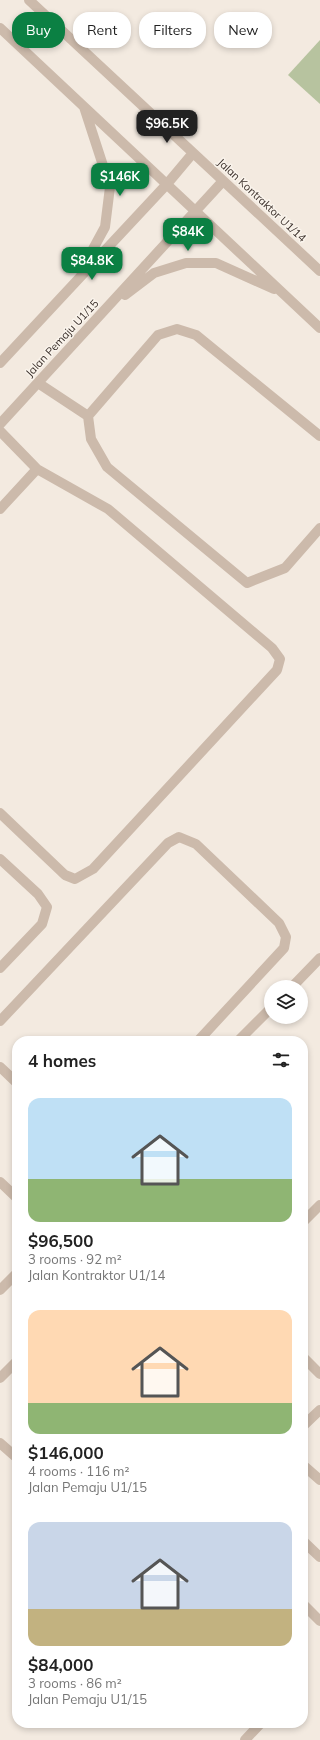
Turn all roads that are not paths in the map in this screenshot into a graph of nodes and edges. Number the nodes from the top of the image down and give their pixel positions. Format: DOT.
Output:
graph roads {
  1 [pos="29,0"];
  2 [pos="0,28"];
  3 [pos="84,106"];
  4 [pos="193,153"];
  5 [pos="223,180"];
  6 [pos="167,184"];
  7 [pos="196,211"];
  8 [pos="320,271"];
  9 [pos="75,283"];
  10 [pos="282,292"];
  11 [pos="104,310"];
  12 [pos="320,328"];
  13 [pos="0,363"];
  14 [pos="38,383"];
  15 [pos="88,416"];
  16 [pos="0,424"];
  17 [pos="0,431"];
  18 [pos="320,436"];
  19 [pos="37,469"];
  20 [pos="0,509"];
  21 [pos="320,528"];
  22 [pos="0,813"];
  23 [pos="0,859"];
  24 [pos="320,958"];
  25 [pos="0,968"];
  26 [pos="299,980"];
  27 [pos="264,1015"];
  28 [pos="0,1021"];
  29 [pos="203,1036"];
  30 [pos="243,1036"];
  31 [pos="0,1067"];
  32 [pos="12,1078"];
  33 [pos="0,1182"];
  34 [pos="12,1193"];
  35 [pos="320,1204"];
  36 [pos="308,1217"];
  37 [pos="12,1278"];
  38 [pos="0,1290"];
  39 [pos="308,1363"];
  40 [pos="12,1366"];
  41 [pos="320,1374"];
  42 [pos="0,1378"];
  43 [pos="320,1410"];
  44 [pos="308,1421"];
  45 [pos="0,1443"];
  46 [pos="12,1454"];
  47 [pos="308,1469"];
  48 [pos="320,1480"];
  49 [pos="308,1546"];
  50 [pos="320,1557"];
  51 [pos="308,1609"];
  52 [pos="320,1621"];
  53 [pos="256,1728"];
  54 [pos="245,1740"];
  1 -- 4 [label="street, Jalan Kontraktor U1/14"];
  2 -- 3 [label="street"];
  3 -- 6 [label="street"];
  3 -- 9 [label="street"];
  4 -- 5 [label="street, Jalan Kontraktor U1/14"];
  4 -- 6 [label="street"];
  5 -- 7 [label="street, Jalan Pemaju U1/15"];
  5 -- 8 [label="street, Jalan Kontraktor U1/14"];
  6 -- 7 [label="street"];
  6 -- 9 [label="street"];
  7 -- 10 [label="street"];
  7 -- 11 [label="street, Jalan Pemaju U1/15"];
  9 -- 13 [label="street"];
  10 -- 11 [label="street"];
  10 -- 12 [label="street"];
  11 -- 14 [label="street, Jalan Pemaju U1/15"];
  14 -- 15 [label="street"];
  14 -- 16 [label="street, Jalan Pemaju U1/15"];
  15 -- 18 [label="street"];
  15 -- 21 [label="street"];
  17 -- 19 [label="street"];
  19 -- 20 [label="street"];
  19 -- 22 [label="street"];
  23 -- 25 [label="street"];
  24 -- 26 [label="street"];
  27 -- 30 [label="street"];
  28 -- 29 [label="street"];
  31 -- 32 [label="street"];
  33 -- 34 [label="street"];
  35 -- 36 [label="street"];
  37 -- 38 [label="street"];
  39 -- 41 [label="street"];
  40 -- 42 [label="street"];
  43 -- 44 [label="street"];
  45 -- 46 [label="street"];
  47 -- 48 [label="street"];
  49 -- 50 [label="street"];
  51 -- 52 [label="street"];
  53 -- 54 [label="street"];
}
